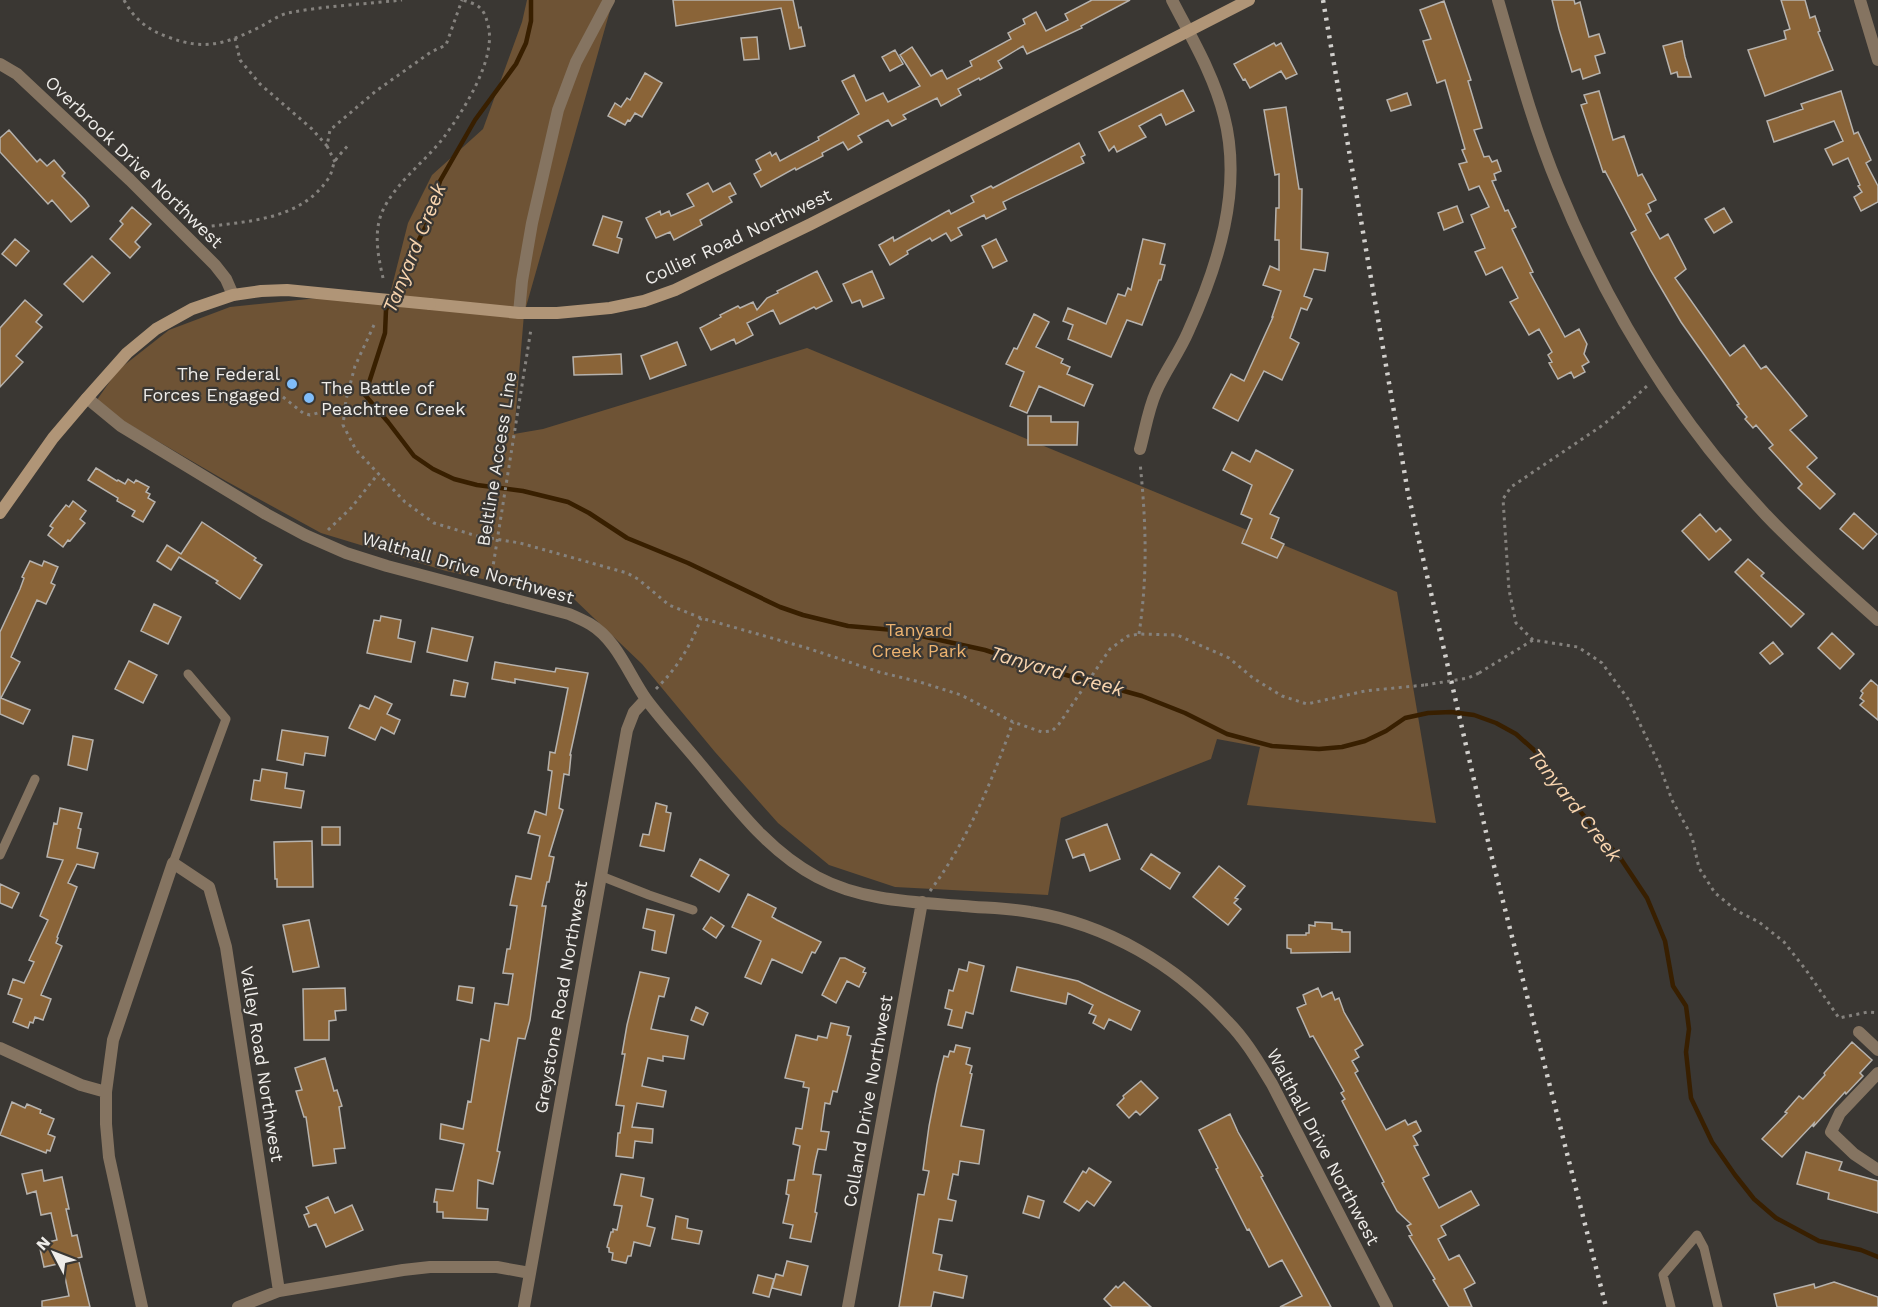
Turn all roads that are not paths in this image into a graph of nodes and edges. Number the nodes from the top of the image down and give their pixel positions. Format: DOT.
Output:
graph roads {
  1 [pos="609,0"];
  2 [pos="1172,0"];
  3 [pos="1249,0"];
  4 [pos="1498,0"];
  5 [pos="1860,0"];
  6 [pos="1188,31"];
  7 [pos="1878,60"];
  8 [pos="0,64"];
  9 [pos="233,295"];
  10 [pos="519,313"];
  11 [pos="87,398"];
  12 [pos="1140,449"];
  13 [pos="0,513"];
  14 [pos="1878,620"];
  15 [pos="188,674"];
  16 [pos="646,699"];
  17 [pos="35,779"];
  18 [pos="0,855"];
  19 [pos="173,863"];
  20 [pos="601,876"];
  21 [pos="922,902"];
  22 [pos="693,909"];
  23 [pos="1859,1032"];
  24 [pos="0,1048"];
  25 [pos="1878,1050"];
  26 [pos="1878,1072"];
  27 [pos="106,1092"];
  28 [pos="1878,1170"];
  29 [pos="530,1273"];
  30 [pos="279,1291"];
  31 [pos="142,1307"];
  32 [pos="238,1307"];
  33 [pos="524,1307"];
  34 [pos="848,1307"];
  35 [pos="1387,1307"];
  36 [pos="1671,1307"];
  37 [pos="1718,1307"];
  1 -- 10 [label="street"];
  2 -- 6 [label="street"];
  3 -- 6 [label="street, Collier Road Northwest"];
  4 -- 14 [label="street"];
  5 -- 7 [label="street"];
  6 -- 10 [label="street, Collier Road Northwest"];
  6 -- 12 [label="street"];
  8 -- 9 [label="street, Overbrook Drive Northwest"];
  9 -- 10 [label="street, Collier Road Northwest, bridge"];
  9 -- 11 [label="street, Collier Road Northwest"];
  11 -- 13 [label="street, Collier Road Northwest"];
  11 -- 16 [label="street, Walthall Drive Northwest"];
  15 -- 19 [label="lane"];
  16 -- 20 [label="street, Greystone Road Northwest"];
  16 -- 21 [label="street, Walthall Drive Northwest"];
  17 -- 18 [label="lane"];
  19 -- 27 [label="street"];
  19 -- 30 [label="street, Valley Road Northwest"];
  20 -- 22 [label="lane"];
  20 -- 29 [label="street, Greystone Road Northwest"];
  21 -- 34 [label="street, Colland Drive Northwest"];
  21 -- 35 [label="street, Walthall Drive Northwest"];
  23 -- 25 [label="street"];
  24 -- 27 [label="street"];
  26 -- 28 [label="street"];
  27 -- 31 [label="street"];
  29 -- 30 [label="street"];
  29 -- 33 [label="street, Greystone Road Northwest"];
  30 -- 32 [label="street"];
  36 -- 37 [label="lane"];
}
